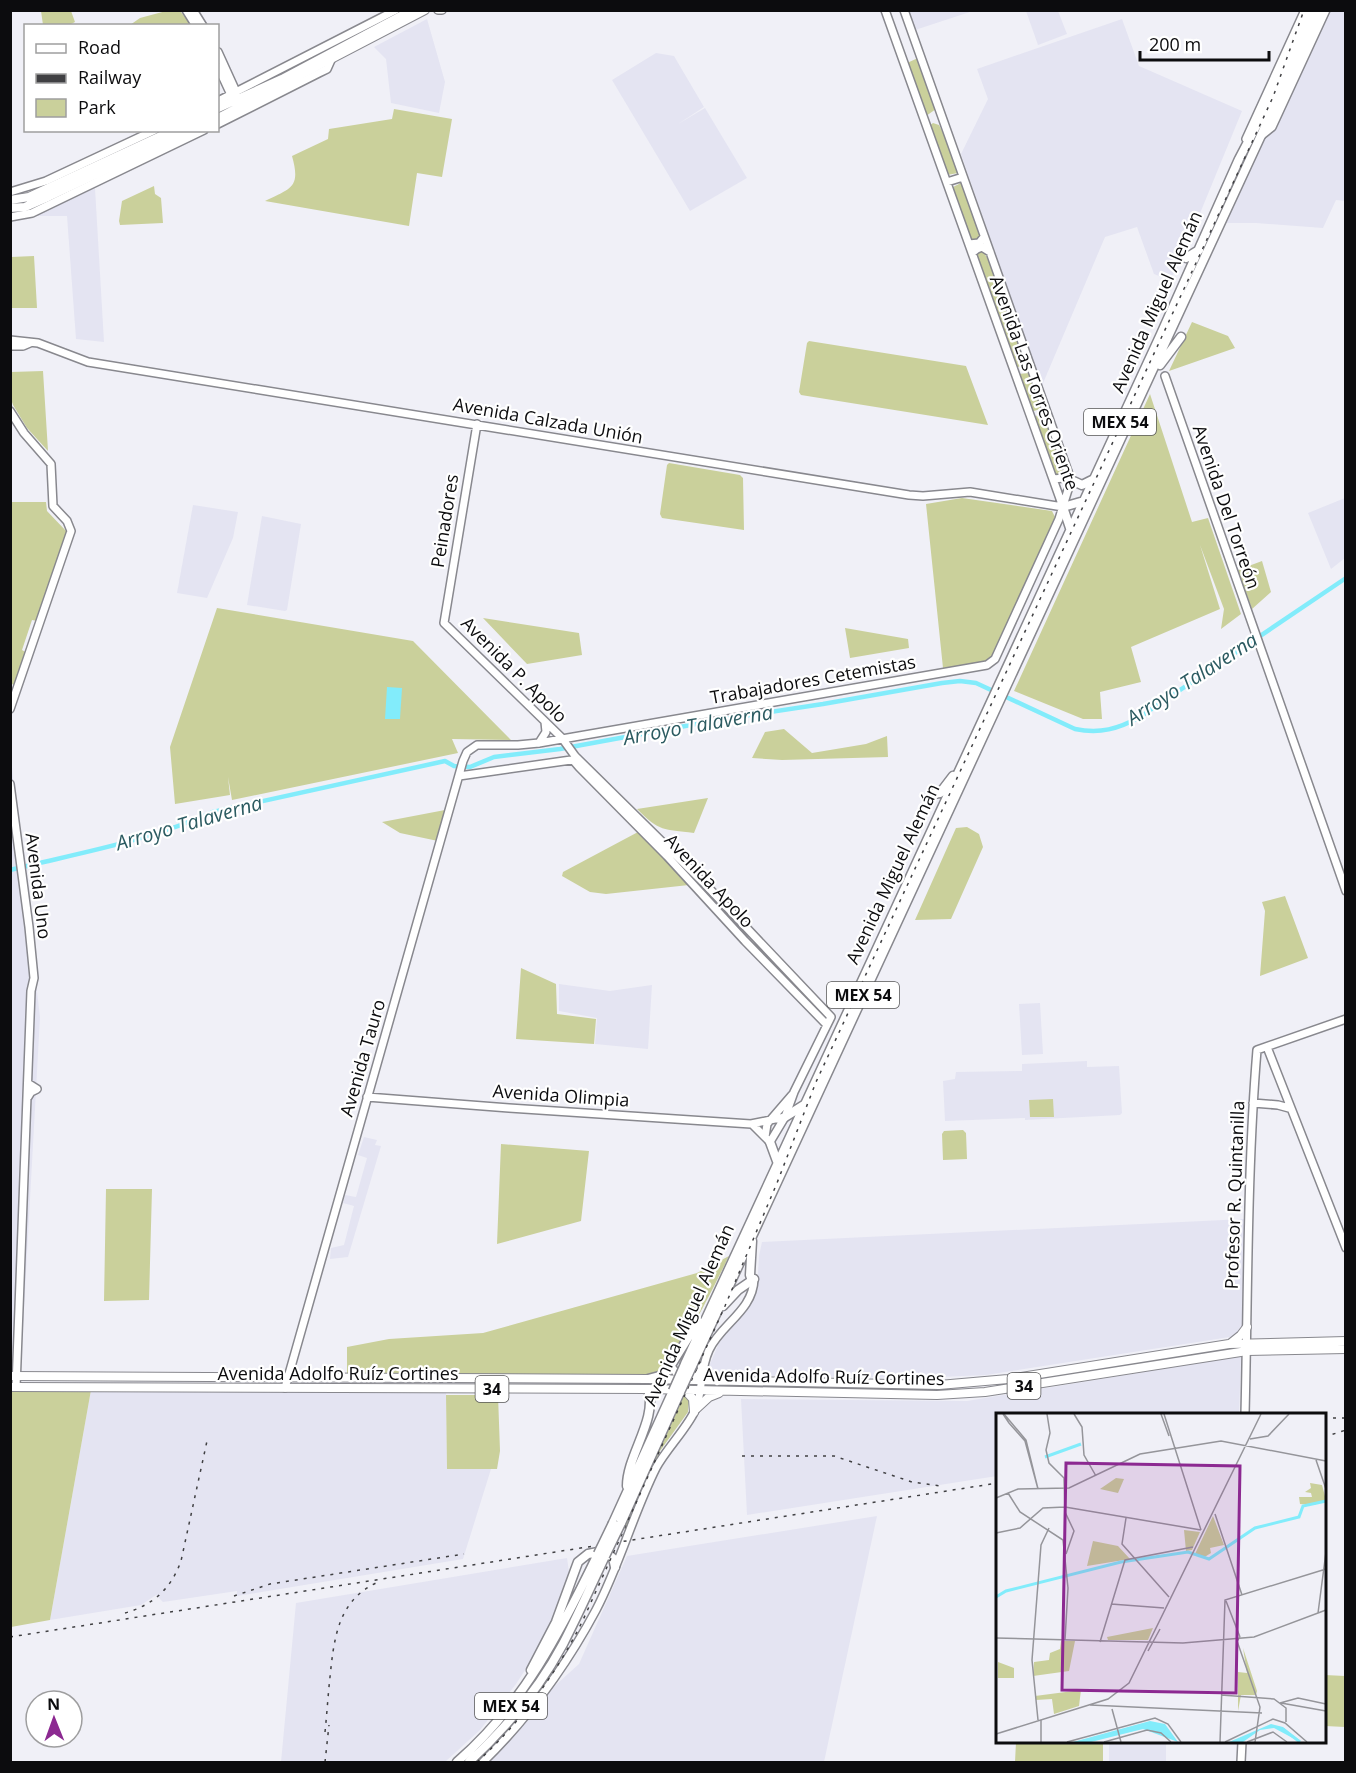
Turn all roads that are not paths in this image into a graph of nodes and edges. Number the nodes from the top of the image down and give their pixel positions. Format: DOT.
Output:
graph roads {
  1 [pos="186,10"];
  2 [pos="193,10"];
  3 [pos="396,10"];
  4 [pos="412,10"];
  5 [pos="424,10"];
  6 [pos="885,10"];
  7 [pos="904,10"];
  8 [pos="1305,10"];
  9 [pos="1311,10"];
  10 [pos="1319,10"];
  11 [pos="1326,10"];
  12 [pos="195,24"];
  13 [pos="203,24"];
  14 [pos="1307,27"];
  15 [pos="219,55"];
  16 [pos="219,69"];
  17 [pos="219,101"];
  18 [pos="238,103"];
  19 [pos="219,108"];
  20 [pos="219,117"];
  21 [pos="219,123"];
  22 [pos="151,132"];
  23 [pos="169,132"];
  24 [pos="187,132"];
  25 [pos="200,132"];
  26 [pos="1262,135"];
  27 [pos="1244,151"];
  28 [pos="93,163"];
  29 [pos="81,173"];
  30 [pos="963,177"];
  31 [pos="947,182"];
  32 [pos="10,192"];
  33 [pos="29,197"];
  34 [pos="48,197"];
  35 [pos="10,200"];
  36 [pos="10,207"];
  37 [pos="42,208"];
  38 [pos="10,217"];
  39 [pos="984,237"];
  40 [pos="969,244"];
  41 [pos="1199,249"];
  42 [pos="990,252"];
  43 [pos="972,253"];
  44 [pos="1186,258"];
  45 [pos="1181,338"];
  46 [pos="10,340"];
  47 [pos="30,343"];
  48 [pos="10,346"];
  49 [pos="1165,376"];
  50 [pos="1150,377"];
  51 [pos="10,411"];
  52 [pos="1047,414"];
  53 [pos="1032,420"];
  54 [pos="477,424"];
  55 [pos="1069,476"];
  56 [pos="1053,479"];
  57 [pos="1094,479"];
  58 [pos="1084,501"];
  59 [pos="1063,507"];
  60 [pos="1070,528"];
  61 [pos="444,622"];
  62 [pos="1003,685"];
  63 [pos="14,689"];
  64 [pos="10,709"];
  65 [pos="991,711"];
  66 [pos="545,722"];
  67 [pos="564,741"];
  68 [pos="539,743"];
  69 [pos="470,749"];
  70 [pos="575,757"];
  71 [pos="959,770"];
  72 [pos="463,775"];
  73 [pos="10,784"];
  74 [pos="933,794"];
  75 [pos="1346,891"];
  76 [pos="1346,1019"];
  77 [pos="827,1025"];
  78 [pos="1267,1047"];
  79 [pos="794,1092"];
  80 [pos="367,1097"];
  81 [pos="1253,1103"];
  82 [pos="804,1105"];
  83 [pos="1289,1108"];
  84 [pos="784,1117"];
  85 [pos="769,1121"];
  86 [pos="752,1124"];
  87 [pos="768,1139"];
  88 [pos="777,1161"];
  89 [pos="754,1229"];
  90 [pos="1346,1248"];
  91 [pos="754,1280"];
  92 [pos="715,1316"];
  93 [pos="704,1321"];
  94 [pos="1247,1327"];
  95 [pos="1346,1341"];
  96 [pos="1228,1344"];
  97 [pos="1247,1347"];
  98 [pos="1344,1350"];
  99 [pos="689,1365"];
  100 [pos="671,1366"];
  101 [pos="702,1367"];
  102 [pos="13,1373"];
  103 [pos="288,1378"];
  104 [pos="648,1379"];
  105 [pos="700,1380"];
  106 [pos="718,1381"];
  107 [pos="13,1387"];
  108 [pos="285,1388"];
  109 [pos="648,1389"];
  110 [pos="700,1390"];
  111 [pos="679,1391"];
  112 [pos="723,1391"];
  113 [pos="695,1411"];
  114 [pos="1245,1413"];
  115 [pos="627,1489"];
  116 [pos="617,1523"];
  117 [pos="601,1555"];
  118 [pos="615,1567"];
  119 [pos="514,1701"];
  120 [pos="1242,1743"];
  121 [pos="457,1762"];
  122 [pos="469,1762"];
  123 [pos="483,1762"];
  124 [pos="1241,1762"];
  1 -- 12 [label="street"];
  2 -- 13 [label="street"];
  3 -- 18 [label="street"];
  4 -- 18 [label="main road"];
  5 -- 18 [label="main road"];
  6 -- 31 [label="street, Avenida Las Torres Oriente"];
  7 -- 30 [label="street, Avenida Las Torres Oriente"];
  8 -- 27 [label="street"];
  9 -- 14 [label="highway, Avenida Miguel Alemán / MEX 54"];
  10 -- 14 [label="highway, Avenida Miguel Alemán / MEX 54"];
  11 -- 26 [label="street"];
  14 -- 26 [label="highway, Avenida Miguel Alemán / MEX 54"];
  14 -- 27 [label="highway, Avenida Miguel Alemán / MEX 54"];
  15 -- 18 [label="street"];
  16 -- 18 [label="street"];
  17 -- 18 [label="street"];
  18 -- 19 [label="main road"];
  18 -- 20 [label="main road"];
  18 -- 21 [label="street"];
  22 -- 28 [label="street"];
  23 -- 28 [label="main road"];
  24 -- 34 [label="main road"];
  25 -- 37 [label="street"];
  26 -- 50 [label="highway, Avenida Miguel Alemán / MEX 54"];
  27 -- 41 [label="highway, Avenida Miguel Alemán / MEX 54"];
  28 -- 29 [label="main road"];
  28 -- 29 [label="main road"];
  28 -- 32 [label="street"];
  29 -- 33 [label="main road"];
  30 -- 31 [label="street"];
  30 -- 39 [label="street, Avenida Las Torres Oriente"];
  31 -- 40 [label="street, Avenida Las Torres Oriente"];
  33 -- 35 [label="main road"];
  33 -- 36 [label="main road"];
  34 -- 36 [label="main road"];
  34 -- 37 [label="main road"];
  37 -- 38 [label="street"];
  39 -- 40 [label="street"];
  39 -- 42 [label="street, Avenida Las Torres Oriente"];
  40 -- 43 [label="street, Avenida Las Torres Oriente"];
  41 -- 44 [label="highway"];
  41 -- 57 [label="highway, Avenida Miguel Alemán / MEX 54"];
  42 -- 43 [label="street"];
  42 -- 52 [label="street, Avenida Las Torres Oriente"];
  43 -- 53 [label="street, Avenida Las Torres Oriente"];
  45 -- 50 [label="highway"];
  46 -- 47 [label="street, Avenida Calzada Unión"];
  47 -- 48 [label="street, Avenida Calzada Unión"];
  47 -- 54 [label="street, Avenida Calzada Unión"];
  49 -- 75 [label="street, Avenida Del Torreón"];
  50 -- 62 [label="highway, Avenida Miguel Alemán / MEX 54"];
  51 -- 63 [label="street"];
  52 -- 53 [label="street"];
  52 -- 55 [label="street, Avenida Las Torres Oriente"];
  53 -- 56 [label="street, Avenida Las Torres Oriente"];
  54 -- 59 [label="street, Avenida Calzada Unión"];
  54 -- 61 [label="street, Peinadores"];
  55 -- 56 [label="street"];
  55 -- 57 [label="highway"];
  55 -- 59 [label="street, Avenida Las Torres Oriente"];
  56 -- 59 [label="street, Avenida Las Torres Oriente"];
  57 -- 58 [label="highway, Avenida Miguel Alemán / MEX 54"];
  58 -- 59 [label="highway"];
  58 -- 60 [label="highway, Avenida Miguel Alemán / MEX 54"];
  59 -- 60 [label="highway"];
  59 -- 67 [label="street, Trabajadores Cetemistas"];
  60 -- 62 [label="highway, Avenida Miguel Alemán / MEX 54"];
  61 -- 66 [label="street, Avenida P. Apolo"];
  62 -- 65 [label="highway, Avenida Miguel Alemán / MEX 54"];
  63 -- 64 [label="street"];
  65 -- 71 [label="highway, Avenida Miguel Alemán / MEX 54"];
  65 -- 89 [label="highway, Avenida Miguel Alemán / MEX 54"];
  66 -- 67 [label="street, Avenida P. Apolo"];
  66 -- 68 [label="street"];
  67 -- 68 [label="street, Trabajadores Cetemistas"];
  67 -- 70 [label="street, Avenida Apolo"];
  68 -- 69 [label="street, Trabajadores Cetemistas"];
  69 -- 72 [label="street, Avenida Tauro"];
  70 -- 72 [label="street"];
  70 -- 77 [label="street, Avenida Apolo"];
  70 -- 77 [label="street, Avenida Apolo"];
  71 -- 74 [label="highway"];
  71 -- 82 [label="highway, Avenida Miguel Alemán / MEX 54"];
  72 -- 80 [label="street, Avenida Tauro"];
  73 -- 102 [label="street, Avenida Uno"];
  76 -- 78 [label="street"];
  77 -- 79 [label="street"];
  78 -- 81 [label="street, Profesor R. Quintanilla"];
  78 -- 83 [label="street"];
  79 -- 84 [label="street"];
  79 -- 85 [label="street"];
  80 -- 86 [label="street, Avenida Olimpia"];
  80 -- 103 [label="street, Avenida Tauro"];
  81 -- 83 [label="street"];
  81 -- 94 [label="street, Profesor R. Quintanilla"];
  82 -- 84 [label="highway"];
  82 -- 88 [label="highway, Avenida Miguel Alemán / MEX 54"];
  83 -- 90 [label="street"];
  84 -- 85 [label="street, Avenida Olimpia"];
  84 -- 87 [label="street"];
  85 -- 86 [label="street, Avenida Olimpia"];
  85 -- 87 [label="street"];
  86 -- 87 [label="street"];
  87 -- 88 [label="highway"];
  88 -- 93 [label="highway, Avenida Miguel Alemán / MEX 54"];
  89 -- 91 [label="highway"];
  89 -- 92 [label="highway, Avenida Miguel Alemán / MEX 54"];
  91 -- 92 [label="highway"];
  91 -- 101 [label="street"];
  92 -- 99 [label="highway, Avenida Miguel Alemán / MEX 54"];
  93 -- 99 [label="highway, Avenida Miguel Alemán / MEX 54"];
  93 -- 100 [label="highway"];
  94 -- 96 [label="main road"];
  94 -- 97 [label="street, Profesor R. Quintanilla"];
  95 -- 97 [label="main road, Avenida Adolfo Ruíz Cortines / 34"];
  96 -- 97 [label="main road, Avenida Adolfo Ruíz Cortines / 34"];
  96 -- 106 [label="main road, Avenida Adolfo Ruíz Cortines / 34"];
  97 -- 98 [label="main road, Avenida Adolfo Ruíz Cortines / 34"];
  97 -- 112 [label="main road, Avenida Adolfo Ruíz Cortines / 34"];
  97 -- 114 [label="street, Profesor R. Quintanilla"];
  99 -- 111 [label="highway, Avenida Miguel Alemán / MEX 54, bridge"];
  100 -- 101 [label="street"];
  100 -- 104 [label="highway"];
  101 -- 105 [label="street"];
  101 -- 106 [label="main road"];
  102 -- 103 [label="main road, Avenida Adolfo Ruíz Cortines / 34"];
  102 -- 107 [label="street, Avenida Uno"];
  103 -- 104 [label="main road, Avenida Adolfo Ruíz Cortines / 34"];
  103 -- 108 [label="street, Avenida Tauro"];
  104 -- 105 [label="main road, Avenida Adolfo Ruíz Cortines / 34"];
  105 -- 106 [label="main road, Avenida Adolfo Ruíz Cortines / 34"];
  105 -- 110 [label="street"];
  107 -- 108 [label="main road, Avenida Adolfo Ruíz Cortines / 34"];
  108 -- 109 [label="main road, Avenida Adolfo Ruíz Cortines / 34"];
  109 -- 111 [label="main road, Avenida Adolfo Ruíz Cortines / 34"];
  109 -- 115 [label="highway"];
  110 -- 111 [label="main road, Avenida Adolfo Ruíz Cortines / 34"];
  110 -- 112 [label="main road, Avenida Adolfo Ruíz Cortines / 34"];
  110 -- 113 [label="street"];
  111 -- 113 [label="main road"];
  111 -- 115 [label="highway, Avenida Miguel Alemán / MEX 54"];
  111 -- 116 [label="highway, Avenida Miguel Alemán / MEX 54"];
  112 -- 113 [label="main road"];
  113 -- 118 [label="street"];
  115 -- 116 [label="highway, Avenida Miguel Alemán / MEX 54"];
  116 -- 117 [label="highway, Avenida Miguel Alemán / MEX 54, bridge"];
  117 -- 119 [label="highway, Avenida Miguel Alemán / MEX 54"];
  117 -- 122 [label="highway, Avenida Miguel Alemán / MEX 54"];
  118 -- 119 [label="highway"];
  118 -- 123 [label="street"];
  119 -- 121 [label="highway, Avenida Miguel Alemán / MEX 54"];
  120 -- 124 [label="street"];
}
